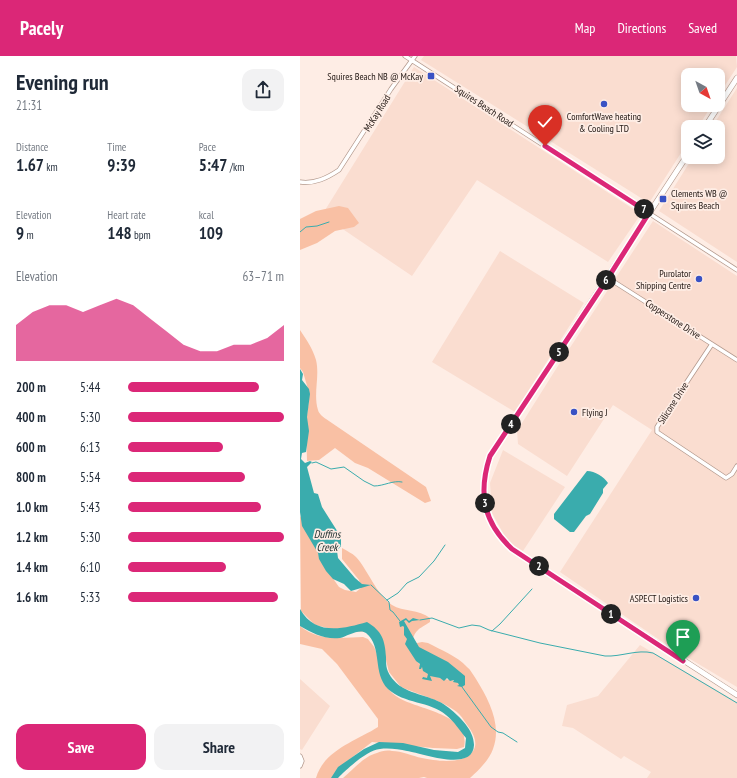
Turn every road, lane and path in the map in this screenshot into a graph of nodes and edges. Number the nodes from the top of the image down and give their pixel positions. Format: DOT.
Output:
graph roads {
  1 [pos="405,56"];
  2 [pos="415,56"];
  3 [pos="412,60"];
  4 [pos="737,78"];
  5 [pos="710,120"];
  6 [pos="681,164"];
  7 [pos="300,182"];
  8 [pos="649,213"];
  9 [pos="737,270"];
  10 [pos="608,278"];
  11 [pos="712,344"];
  12 [pos="737,360"];
  13 [pos="737,466"];
  14 [pos="737,696"];
  15 [pos="300,756"];
  16 [pos="300,766"];
  1 -- 3 [label="street, Squires Beach Road"];
  2 -- 3 [label="street, McKay Road"];
  3 -- 7 [label="street, McKay Road"];
  3 -- 8 [label="street, Squires Beach Road"];
  4 -- 5 [label="street"];
  6 -- 8 [label="street"];
  8 -- 9 [label="street, Squires Beach Road"];
  8 -- 10 [label="street"];
  10 -- 11 [label="street, Copperstone Drive"];
  10 -- 14 [label="street"];
  11 -- 12 [label="street, Copperstone Drive"];
  11 -- 13 [label="street, Silicone Drive"];
  15 -- 16 [label="street"];
}
